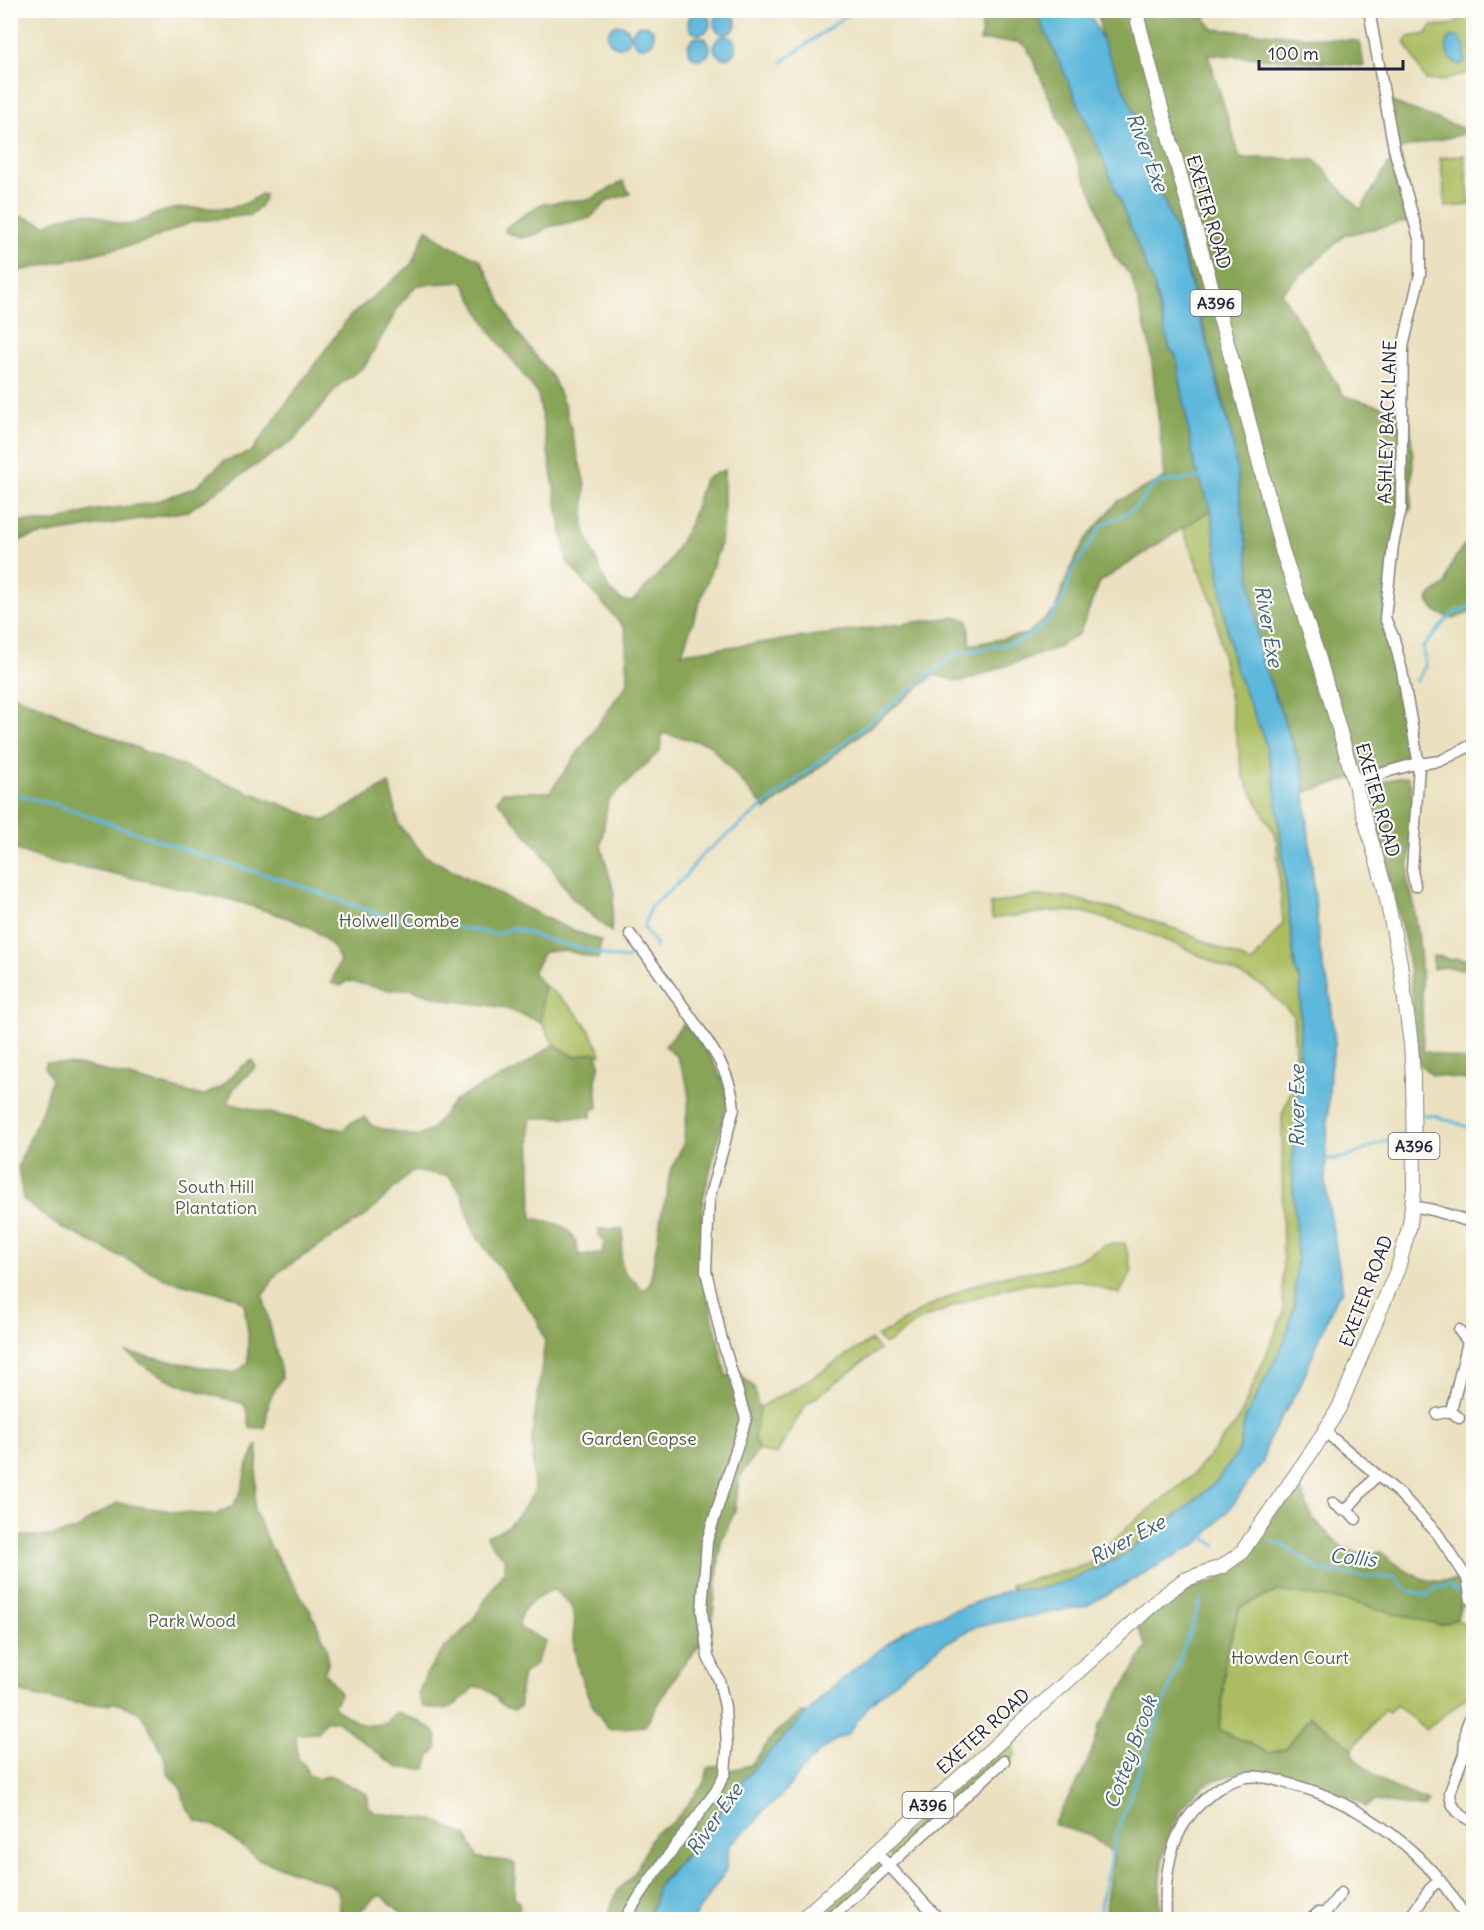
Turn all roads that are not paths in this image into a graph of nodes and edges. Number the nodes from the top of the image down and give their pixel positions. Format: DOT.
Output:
graph roads {
  1 [pos="1137,10"];
  2 [pos="1369,10"];
  3 [pos="1473,744"];
  4 [pos="1419,765"];
  5 [pos="1355,781"];
  6 [pos="1414,886"];
  7 [pos="630,934"];
  8 [pos="1412,1206"];
  9 [pos="1473,1223"];
  10 [pos="1459,1330"];
  11 [pos="1471,1342"];
  12 [pos="1437,1414"];
  13 [pos="1324,1431"];
  14 [pos="1376,1476"];
  15 [pos="1333,1503"];
  16 [pos="1347,1509"];
  17 [pos="1356,1519"];
  18 [pos="1469,1573"];
  19 [pos="1473,1604"];
  20 [pos="1473,1708"];
  21 [pos="1004,1761"];
  22 [pos="1473,1822"];
  23 [pos="876,1852"];
  24 [pos="889,1865"];
  25 [pos="1440,1880"];
  26 [pos="1341,1893"];
  27 [pos="1327,1917"];
  28 [pos="624,1920"];
  29 [pos="801,1920"];
  30 [pos="829,1920"];
  31 [pos="940,1920"];
  32 [pos="1166,1920"];
  33 [pos="1310,1920"];
  34 [pos="1408,1920"];
  35 [pos="1467,1920"];
  1 -- 5 [label="main road, EXETER ROAD / A396"];
  2 -- 4 [label="street, ASHLEY BACK LANE"];
  3 -- 4 [label="street"];
  4 -- 5 [label="street"];
  4 -- 6 [label="street, EXETER ROAD"];
  5 -- 8 [label="main road, EXETER ROAD / A396"];
  7 -- 28 [label="street"];
  8 -- 9 [label="street"];
  8 -- 13 [label="main road, EXETER ROAD / A396"];
  10 -- 11 [label="street"];
  11 -- 12 [label="street"];
  13 -- 14 [label="street"];
  13 -- 23 [label="main road, EXETER ROAD / A396"];
  14 -- 16 [label="street"];
  14 -- 18 [label="street"];
  15 -- 16 [label="street"];
  16 -- 17 [label="street"];
  18 -- 19 [label="street"];
  20 -- 22 [label="street"];
  21 -- 24 [label="street"];
  23 -- 24 [label="street"];
  23 -- 29 [label="main road, EXETER ROAD / A396"];
  24 -- 30 [label="street"];
  24 -- 31 [label="street"];
  25 -- 32 [label="street"];
  25 -- 34 [label="street"];
  25 -- 35 [label="street"];
  26 -- 27 [label="street"];
  27 -- 33 [label="street"];
}
